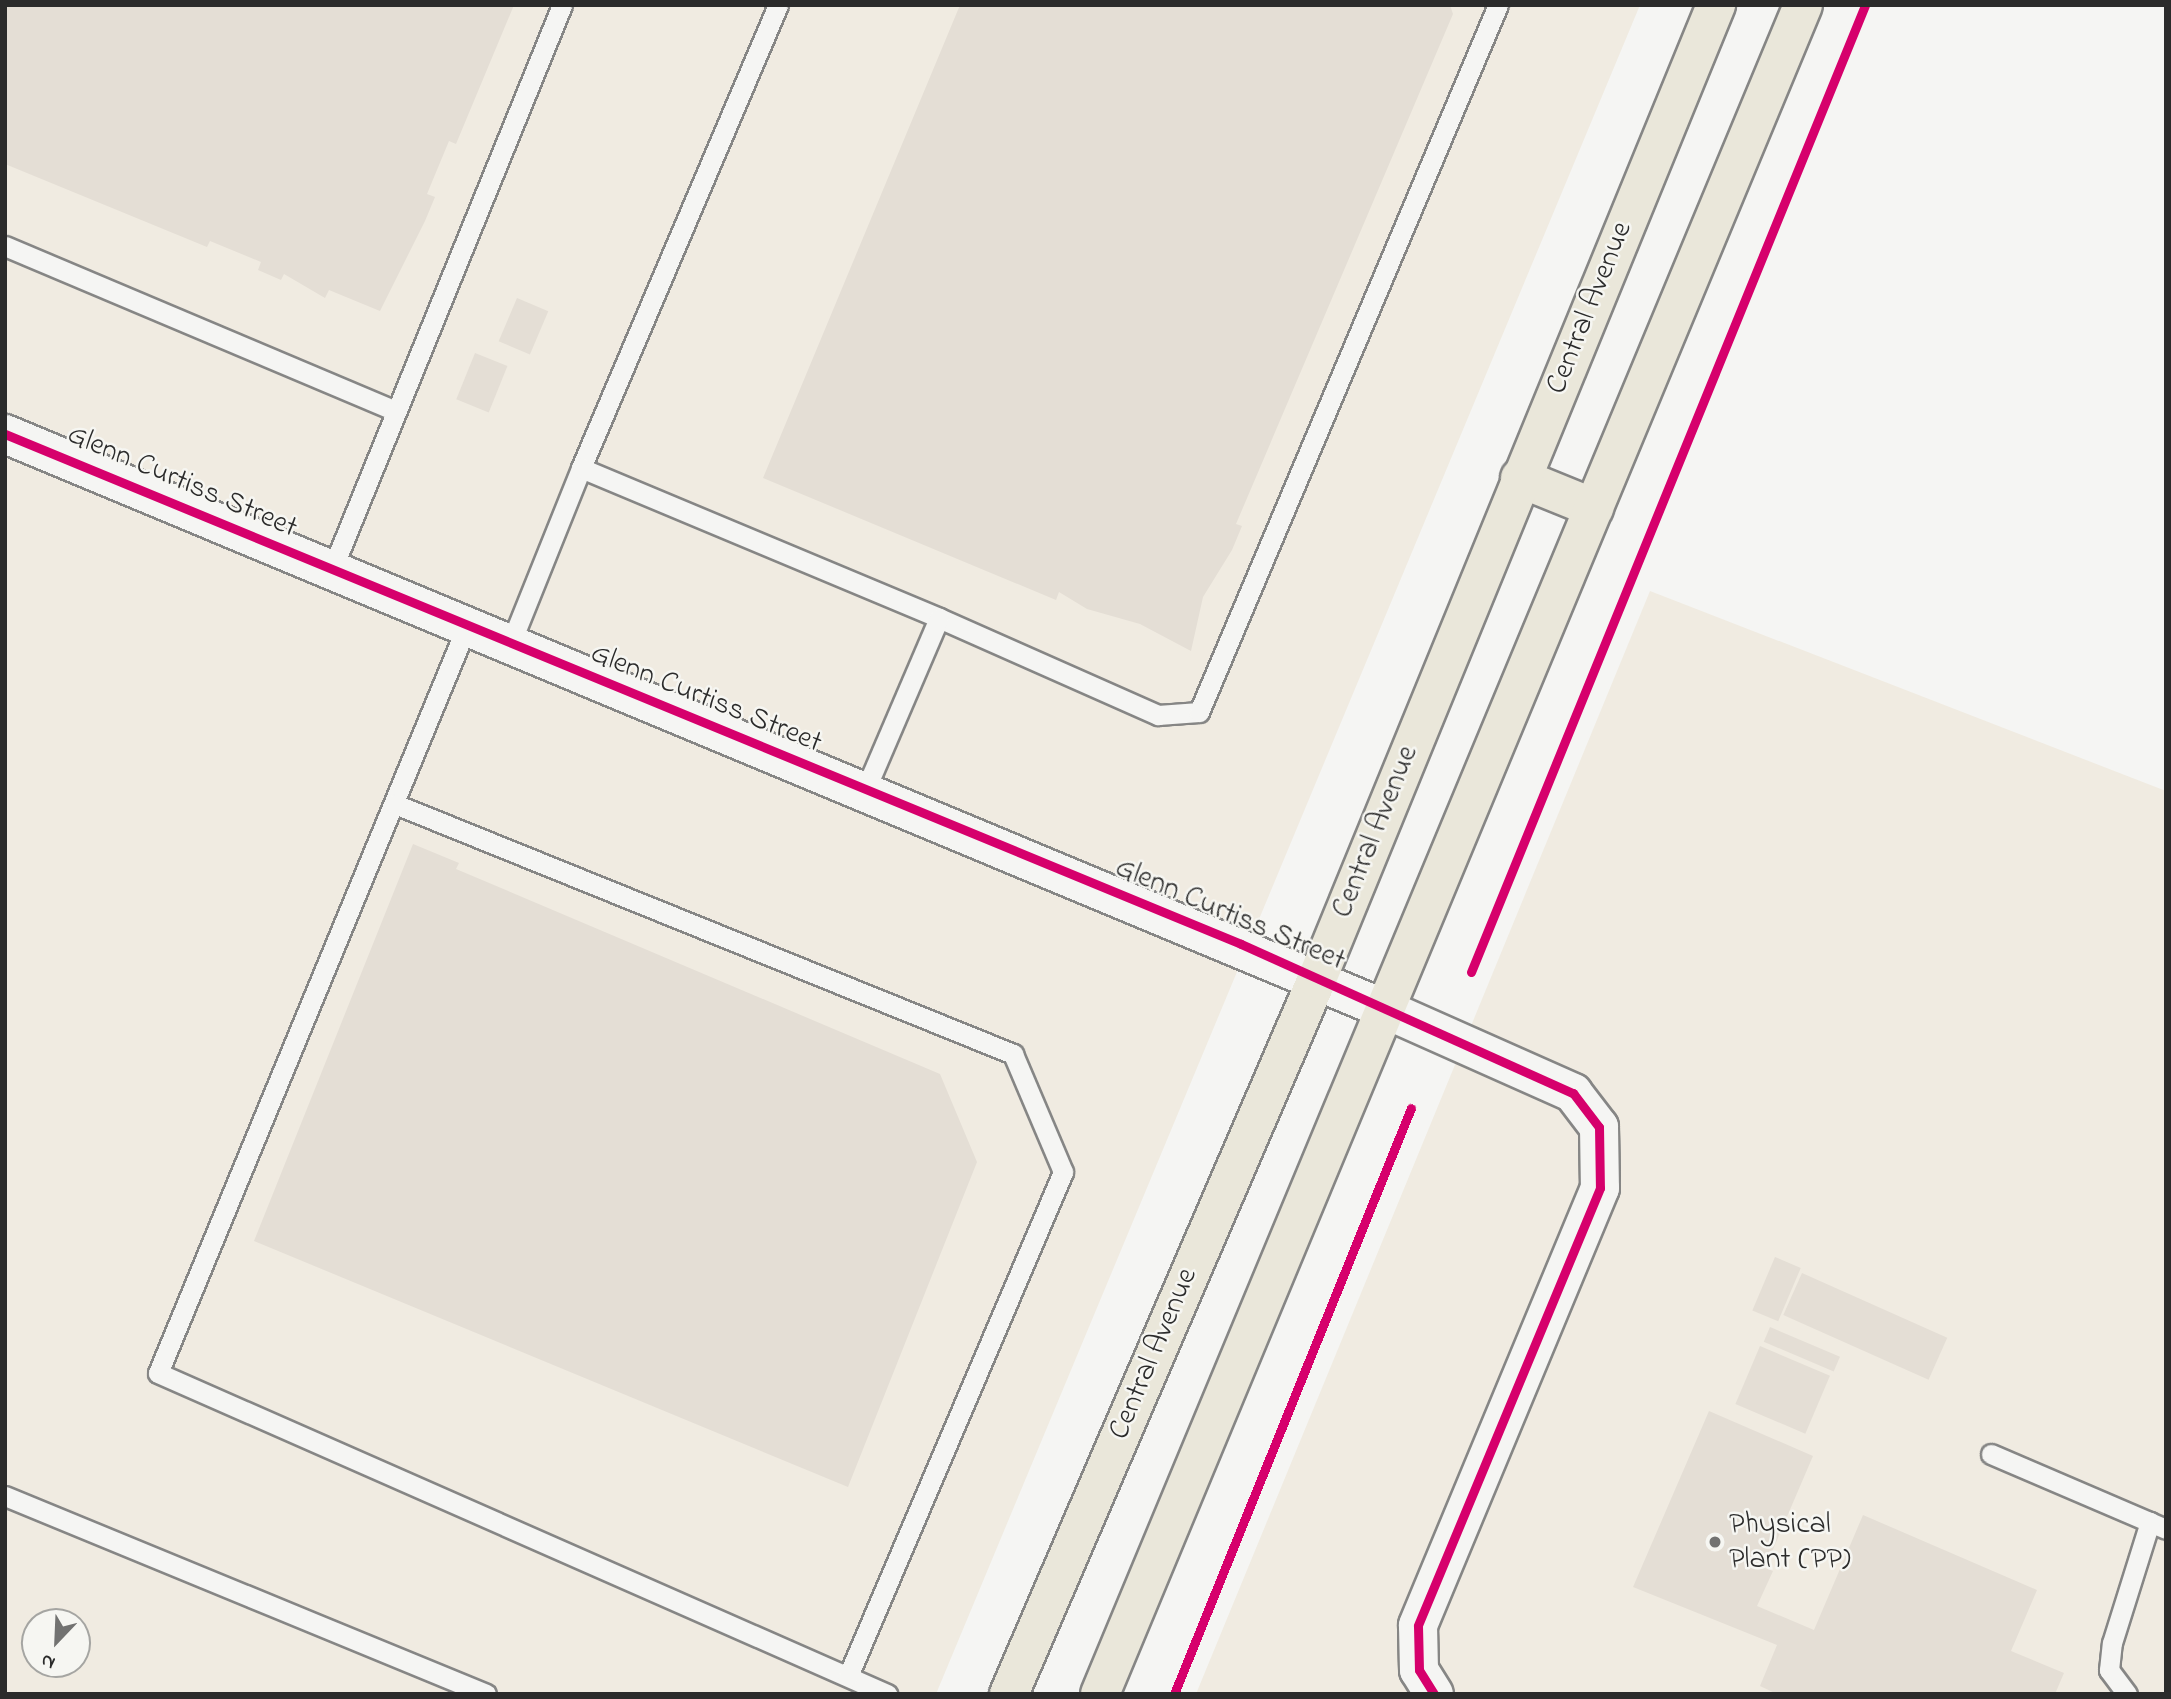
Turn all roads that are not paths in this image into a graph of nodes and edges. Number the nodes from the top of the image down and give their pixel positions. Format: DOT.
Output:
graph roads {
  1 [pos="562,5"];
  2 [pos="778,5"];
  3 [pos="1498,5"];
  4 [pos="1716,5"];
  5 [pos="1803,5"];
  6 [pos="5,246"];
  7 [pos="395,411"];
  8 [pos="5,434"];
  9 [pos="581,468"];
  10 [pos="1520,478"];
  11 [pos="1594,508"];
  12 [pos="331,572"];
  13 [pos="939,618"];
  14 [pos="466,628"];
  15 [pos="510,645"];
  16 [pos="865,791"];
  17 [pos="395,804"];
  18 [pos="1317,979"];
  19 [pos="1387,1010"];
  20 [pos="1991,1454"];
  21 [pos="5,1496"];
  22 [pos="2158,1525"];
  23 [pos="848,1676"];
  24 [pos="486,1694"];
  25 [pos="887,1694"];
  26 [pos="1009,1694"];
  27 [pos="1100,1694"];
  28 [pos="1434,1694"];
  29 [pos="2127,1694"];
  1 -- 7 [label="lane"];
  2 -- 9 [label="lane"];
  3 -- 13 [label="lane"];
  4 -- 10 [label="main road, Central Avenue"];
  5 -- 11 [label="main road"];
  6 -- 7 [label="lane"];
  7 -- 12 [label="lane"];
  8 -- 12 [label="street, Glenn Curtiss Street"];
  9 -- 13 [label="lane"];
  9 -- 15 [label="lane"];
  10 -- 11 [label="main road"];
  10 -- 18 [label="main road, Central Avenue"];
  11 -- 19 [label="main road"];
  12 -- 14 [label="street, Glenn Curtiss Street"];
  13 -- 16 [label="lane"];
  14 -- 15 [label="street, Glenn Curtiss Street"];
  14 -- 17 [label="lane"];
  15 -- 16 [label="street, Glenn Curtiss Street"];
  16 -- 18 [label="street, Glenn Curtiss Street"];
  17 -- 23 [label="lane"];
  17 -- 23 [label="lane"];
  18 -- 19 [label="street, Glenn Curtiss Street"];
  18 -- 26 [label="main road, Central Avenue"];
  19 -- 27 [label="main road"];
  19 -- 28 [label="street, Glenn Curtiss Street"];
  20 -- 22 [label="lane"];
  21 -- 24 [label="lane"];
  22 -- 29 [label="lane"];
  23 -- 25 [label="lane"];
}
